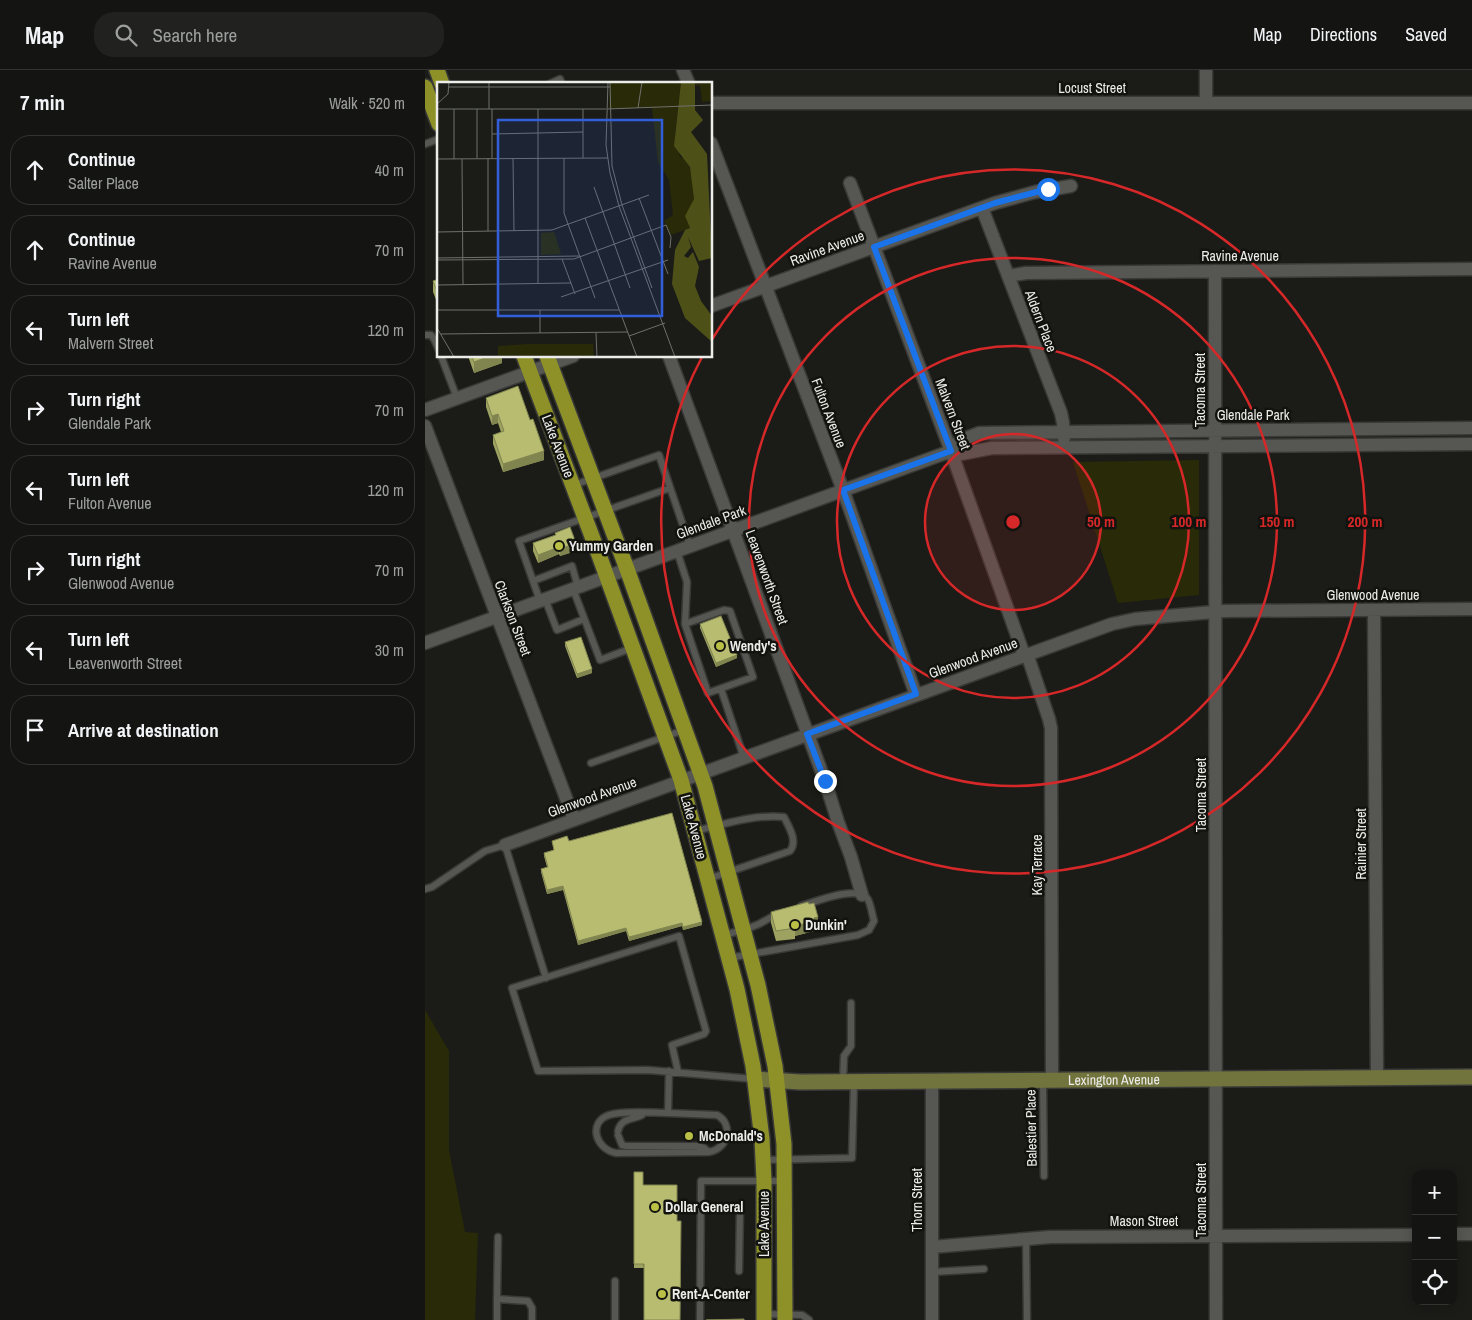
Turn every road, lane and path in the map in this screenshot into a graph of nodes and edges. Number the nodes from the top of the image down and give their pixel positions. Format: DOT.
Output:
graph roads {
  1 [pos="437,70"];
  2 [pos="683,70"];
  3 [pos="1206,70"];
  4 [pos="441,82"];
  5 [pos="688,82"];
  6 [pos="425,88"];
  7 [pos="713,103"];
  8 [pos="1206,103"];
  9 [pos="1472,103"];
  10 [pos="435,116"];
  11 [pos="437,140"];
  12 [pos="425,144"];
  13 [pos="713,148"];
  14 [pos="851,184"];
  15 [pos="1071,186"];
  16 [pos="982,208"];
  17 [pos="874,247"];
  18 [pos="1472,269"];
  19 [pos="1215,271"];
  20 [pos="1008,276"];
  21 [pos="765,286"];
  22 [pos="713,305"];
  23 [pos="425,335"];
  24 [pos="437,344"];
  25 [pos="442,358"];
  26 [pos="525,358"];
  27 [pos="670,358"];
  28 [pos="549,360"];
  29 [pos="530,372"];
  30 [pos="457,398"];
  31 [pos="425,410"];
  32 [pos="425,426"];
  33 [pos="1472,428"];
  34 [pos="1215,430"];
  35 [pos="1064,431"];
  36 [pos="1472,444"];
  37 [pos="1215,446"];
  38 [pos="1064,447"];
  39 [pos="951,451"];
  40 [pos="593,478"];
  41 [pos="573,486"];
  42 [pos="670,488"];
  43 [pos="843,490"];
  44 [pos="606,512"];
  45 [pos="585,517"];
  46 [pos="733,530"];
  47 [pos="690,546"];
  48 [pos="677,551"];
  49 [pos="627,569"];
  50 [pos="607,576"];
  51 [pos="533,581"];
  52 [pos="576,588"];
  53 [pos="542,600"];
  54 [pos="1472,609"];
  55 [pos="1374,610"];
  56 [pos="1216,612"];
  57 [pos="496,617"];
  58 [pos="584,619"];
  59 [pos="685,624"];
  60 [pos="425,643"];
  61 [pos="633,648"];
  62 [pos="1025,655"];
  63 [pos="721,689"];
  64 [pos="916,694"];
  65 [pos="685,730"];
  66 [pos="807,734"];
  67 [pos="665,737"];
  68 [pos="744,758"];
  69 [pos="591,763"];
  70 [pos="701,773"];
  71 [pos="681,780"];
  72 [pos="574,819"];
  73 [pos="716,826"];
  74 [pos="696,831"];
  75 [pos="505,845"];
  76 [pos="729,873"];
  77 [pos="708,879"];
  78 [pos="425,889"];
  79 [pos="863,895"];
  80 [pos="798,907"];
  81 [pos="779,913"];
  82 [pos="744,930"];
  83 [pos="723,935"];
  84 [pos="750,954"];
  85 [pos="729,958"];
  86 [pos="546,978"];
  87 [pos="851,1003"];
  88 [pos="669,1071"];
  89 [pos="678,1072"];
  90 [pos="1472,1076"];
  91 [pos="1377,1077"];
  92 [pos="1216,1078"];
  93 [pos="755,1079"];
  94 [pos="933,1080"];
  95 [pos="1048,1080"];
  96 [pos="777,1081"];
  97 [pos="849,1081"];
  98 [pos="645,1113"];
  99 [pos="668,1113"];
  100 [pos="709,1152"];
  101 [pos="763,1160"];
  102 [pos="785,1161"];
  103 [pos="1044,1176"];
  104 [pos="764,1181"];
  105 [pos="785,1181"];
  106 [pos="740,1208"];
  107 [pos="1457,1234"];
  108 [pos="1472,1234"];
  109 [pos="1412,1235"];
  110 [pos="1216,1236"];
  111 [pos="498,1238"];
  112 [pos="1026,1239"];
  113 [pos="932,1247"];
  114 [pos="984,1269"];
  115 [pos="739,1271"];
  116 [pos="932,1272"];
  117 [pos="615,1281"];
  118 [pos="497,1299"];
  119 [pos="764,1317"];
  120 [pos="785,1317"];
  121 [pos="497,1320"];
  122 [pos="531,1320"];
  123 [pos="615,1320"];
  124 [pos="700,1320"];
  125 [pos="809,1320"];
  126 [pos="932,1320"];
  127 [pos="1027,1320"];
  128 [pos="1216,1320"];
  1 -- 4 [label="main road"];
  2 -- 5 [label="street"];
  3 -- 8 [label="street"];
  6 -- 10 [label="main road"];
  7 -- 8 [label="street, Locust Street"];
  8 -- 9 [label="street, Locust Street"];
  11 -- 12 [label="lane"];
  13 -- 21 [label="street, Fulton Avenue"];
  14 -- 17 [label="street, Malvern Street"];
  15 -- 16 [label="street, Ravine Avenue"];
  16 -- 17 [label="street, Ravine Avenue"];
  16 -- 20 [label="street, Aldern Place"];
  17 -- 21 [label="street, Ravine Avenue"];
  17 -- 39 [label="street, Malvern Street"];
  18 -- 19 [label="street, Ravine Avenue"];
  19 -- 20 [label="street, Ravine Avenue"];
  19 -- 34 [label="street, Tacoma Street"];
  20 -- 35 [label="street, Aldern Place"];
  21 -- 22 [label="street, Ravine Avenue"];
  21 -- 43 [label="street, Fulton Avenue"];
  23 -- 24 [label="lane"];
  25 -- 30 [label="lane"];
  26 -- 29 [label="main road, Lake Avenue"];
  27 -- 46 [label="street, Leavenworth Street"];
  28 -- 29 [label="street"];
  28 -- 40 [label="main road, Lake Avenue"];
  29 -- 30 [label="street"];
  29 -- 41 [label="main road, Lake Avenue"];
  30 -- 31 [label="street"];
  32 -- 57 [label="street, Clarkson Street"];
  33 -- 34 [label="street, Glendale Park"];
  34 -- 35 [label="street, Glendale Park"];
  34 -- 37 [label="street, Tacoma Street"];
  35 -- 38 [label="street, Aldern Place"];
  35 -- 39 [label="street, Glendale Park"];
  36 -- 37 [label="street, Glendale Park"];
  37 -- 38 [label="street, Glendale Park"];
  37 -- 56 [label="street, Tacoma Street"];
  38 -- 39 [label="street, Glendale Park"];
  39 -- 43 [label="street, Glendale Park"];
  39 -- 62 [label="street, Malvern Street"];
  40 -- 41 [label="lane"];
  40 -- 42 [label="lane"];
  40 -- 44 [label="main road, Lake Avenue"];
  41 -- 45 [label="main road, Lake Avenue"];
  42 -- 44 [label="lane"];
  42 -- 47 [label="lane"];
  43 -- 46 [label="street, Glendale Park"];
  43 -- 64 [label="street, Fulton Avenue"];
  44 -- 45 [label="lane"];
  44 -- 49 [label="main road, Lake Avenue"];
  45 -- 50 [label="main road, Lake Avenue"];
  45 -- 51 [label="lane"];
  46 -- 47 [label="street, Glendale Park"];
  46 -- 66 [label="street, Leavenworth Street"];
  47 -- 48 [label="street, Glendale Park"];
  48 -- 49 [label="street, Glendale Park"];
  48 -- 59 [label="lane"];
  49 -- 50 [label="street, Glendale Park"];
  49 -- 65 [label="main road, Lake Avenue"];
  50 -- 52 [label="street, Glendale Park"];
  50 -- 61 [label="main road, Lake Avenue"];
  51 -- 52 [label="lane"];
  51 -- 53 [label="lane"];
  52 -- 53 [label="street, Glendale Park"];
  52 -- 58 [label="lane"];
  53 -- 57 [label="street, Glendale Park"];
  53 -- 58 [label="lane"];
  54 -- 55 [label="street, Glenwood Avenue"];
  55 -- 56 [label="street, Glenwood Avenue"];
  55 -- 91 [label="street, Rainier Street"];
  56 -- 62 [label="street, Glenwood Avenue"];
  56 -- 92 [label="street, Tacoma Street"];
  57 -- 60 [label="street, Glendale Park"];
  57 -- 72 [label="street, Clarkson Street"];
  58 -- 61 [label="lane"];
  59 -- 63 [label="lane"];
  59 -- 63 [label="lane"];
  61 -- 67 [label="main road, Lake Avenue"];
  62 -- 64 [label="street, Glenwood Avenue"];
  62 -- 95 [label="street, Kay Terrace"];
  63 -- 68 [label="lane"];
  64 -- 66 [label="street, Glenwood Avenue"];
  65 -- 67 [label="lane"];
  65 -- 70 [label="main road, Lake Avenue"];
  66 -- 68 [label="street, Glenwood Avenue"];
  66 -- 79 [label="street, Leavenworth Street"];
  67 -- 69 [label="lane"];
  67 -- 71 [label="main road, Lake Avenue"];
  68 -- 70 [label="street, Glenwood Avenue"];
  70 -- 71 [label="street, Glenwood Avenue"];
  70 -- 73 [label="main road, Lake Avenue"];
  71 -- 72 [label="street, Glenwood Avenue"];
  71 -- 74 [label="main road, Lake Avenue"];
  72 -- 75 [label="street, Glenwood Avenue"];
  73 -- 74 [label="lane"];
  73 -- 76 [label="main road, Lake Avenue"];
  73 -- 76 [label="lane"];
  74 -- 77 [label="main road, Lake Avenue"];
  75 -- 78 [label="lane"];
  75 -- 86 [label="lane"];
  76 -- 77 [label="lane"];
  76 -- 82 [label="main road, Lake Avenue"];
  77 -- 83 [label="main road, Lake Avenue"];
  79 -- 80 [label="lane"];
  79 -- 84 [label="lane"];
  81 -- 82 [label="lane"];
  82 -- 83 [label="lane"];
  82 -- 84 [label="main road, Lake Avenue"];
  83 -- 85 [label="main road, Lake Avenue"];
  84 -- 85 [label="lane"];
  84 -- 96 [label="main road, Lake Avenue"];
  85 -- 93 [label="main road, Lake Avenue"];
  86 -- 88 [label="lane"];
  86 -- 89 [label="lane"];
  87 -- 97 [label="lane"];
  88 -- 89 [label="lane"];
  88 -- 99 [label="lane"];
  89 -- 93 [label="lane"];
  90 -- 91 [label="main road, Lexington Avenue"];
  91 -- 92 [label="main road, Lexington Avenue"];
  92 -- 95 [label="main road, Lexington Avenue"];
  92 -- 110 [label="street, Tacoma Street"];
  93 -- 96 [label="main road, Lexington Avenue"];
  93 -- 101 [label="main road, Lake Avenue"];
  94 -- 95 [label="main road, Lexington Avenue"];
  94 -- 97 [label="main road, Lexington Avenue"];
  94 -- 113 [label="street, Thorn Street"];
  95 -- 103 [label="lane, Balestier Place"];
  96 -- 97 [label="main road, Lexington Avenue"];
  96 -- 102 [label="main road, Lake Avenue"];
  97 -- 102 [label="lane"];
  98 -- 99 [label="lane"];
  98 -- 100 [label="lane"];
  98 -- 100 [label="lane"];
  99 -- 100 [label="lane"];
  101 -- 102 [label="lane"];
  101 -- 104 [label="main road, Lake Avenue"];
  102 -- 105 [label="main road, Lake Avenue"];
  104 -- 105 [label="lane"];
  104 -- 119 [label="main road, Lake Avenue"];
  104 -- 124 [label="lane"];
  105 -- 120 [label="main road, Lake Avenue"];
  106 -- 115 [label="lane"];
  107 -- 108 [label="street"];
  109 -- 110 [label="street, Mason Street"];
  110 -- 112 [label="street, Mason Street"];
  110 -- 128 [label="street, Tacoma Street"];
  111 -- 118 [label="lane"];
  112 -- 113 [label="street, Mason Street"];
  112 -- 127 [label="lane"];
  113 -- 116 [label="street, Thorn Street"];
  114 -- 116 [label="lane"];
  116 -- 126 [label="street, Thorn Street"];
  117 -- 123 [label="lane"];
  118 -- 121 [label="lane"];
  118 -- 122 [label="lane"];
  119 -- 120 [label="lane"];
  120 -- 125 [label="lane"];
}
